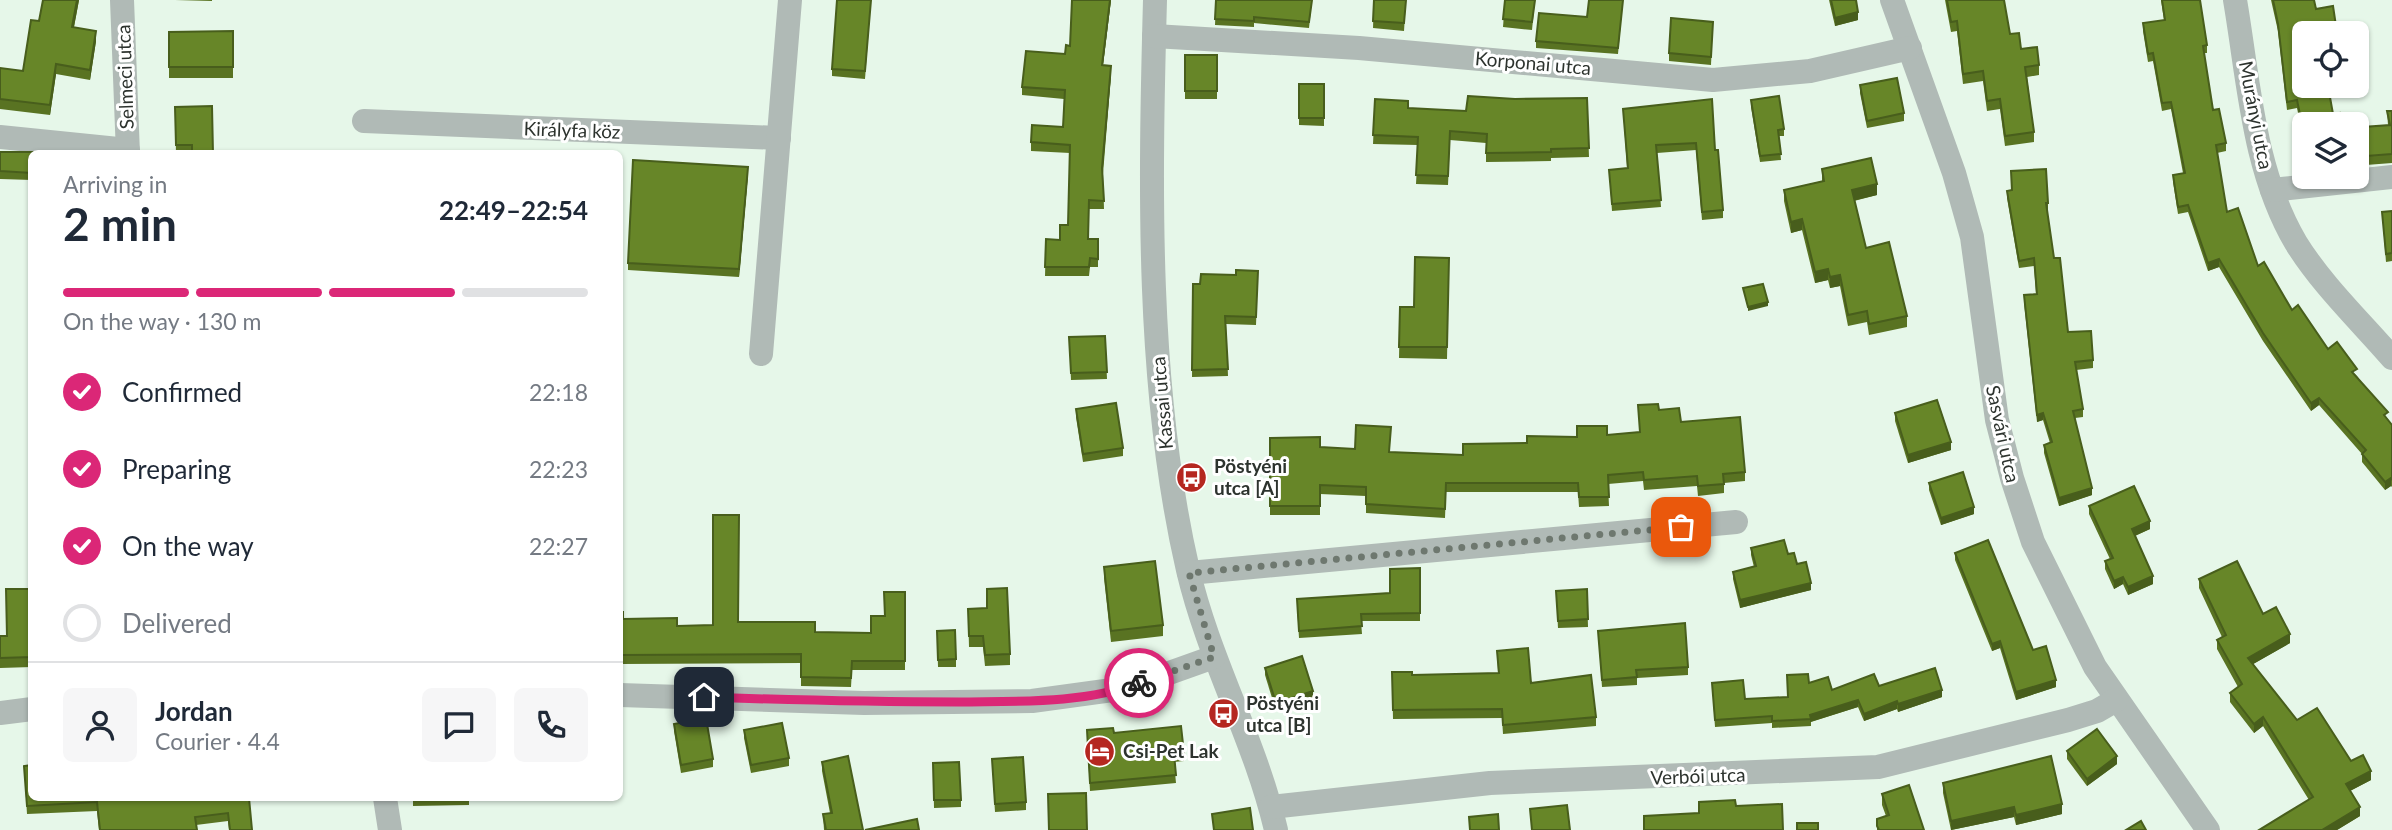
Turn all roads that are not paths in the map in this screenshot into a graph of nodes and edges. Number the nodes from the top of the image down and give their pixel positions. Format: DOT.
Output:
graph roads {
  1 [pos="122,0"];
  2 [pos="790,0"];
  3 [pos="1154,0"];
  4 [pos="1892,0"];
  5 [pos="2235,0"];
  6 [pos="1154,36"];
  7 [pos="1910,48"];
  8 [pos="364,121"];
  9 [pos="0,137"];
  10 [pos="779,138"];
  11 [pos="111,150"];
  12 [pos="128,150"];
  13 [pos="2392,177"];
  14 [pos="2272,190"];
  15 [pos="761,354"];
  16 [pos="2392,358"];
  17 [pos="1736,522"];
  18 [pos="1189,573"];
  19 [pos="1214,657"];
  20 [pos="623,695"];
  21 [pos="2116,700"];
  22 [pos="28,710"];
  23 [pos="0,713"];
  24 [pos="385,801"];
  25 [pos="1274,818"];
  26 [pos="390,830"];
  27 [pos="2208,830"];
  1 -- 12 [label="street, Selmeci utca"];
  2 -- 10 [label="street"];
  3 -- 6 [label="street, Kassai utca"];
  4 -- 7 [label="street, Sasvári utca"];
  5 -- 14 [label="street, Murányi utca"];
  6 -- 7 [label="street, Korponai utca"];
  6 -- 18 [label="street, Kassai utca"];
  7 -- 21 [label="street, Sasvári utca"];
  8 -- 10 [label="street, Királyfa köz"];
  9 -- 11 [label="street"];
  10 -- 15 [label="street"];
  13 -- 14 [label="street"];
  14 -- 16 [label="street, Murányi utca"];
  17 -- 18 [label="street"];
  18 -- 19 [label="street, Kassai utca"];
  19 -- 20 [label="street"];
  19 -- 25 [label="street, Kassai utca"];
  21 -- 25 [label="street, Verbói utca"];
  21 -- 27 [label="street, Sasvári utca"];
  22 -- 23 [label="street"];
  24 -- 26 [label="street"];
}
